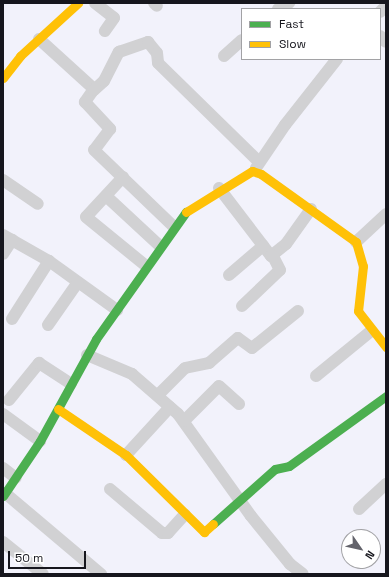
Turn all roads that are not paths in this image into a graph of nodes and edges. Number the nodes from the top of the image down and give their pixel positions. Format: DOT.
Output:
graph roads {
  1 [pos="78,3"];
  2 [pos="95,3"];
  3 [pos="290,3"];
  4 [pos="280,8"];
  5 [pos="105,31"];
  6 [pos="39,39"];
  7 [pos="241,41"];
  8 [pos="224,56"];
  9 [pos="336,60"];
  10 [pos="3,78"];
  11 [pos="94,90"];
  12 [pos="257,167"];
  13 [pos="123,177"];
  14 [pos="3,180"];
  15 [pos="219,188"];
  16 [pos="106,196"];
  17 [pos="38,204"];
  18 [pos="311,209"];
  19 [pos="386,214"];
  20 [pos="173,226"];
  21 [pos="8,237"];
  22 [pos="356,242"];
  23 [pos="160,246"];
  24 [pos="263,246"];
  25 [pos="3,254"];
  26 [pos="273,256"];
  27 [pos="49,261"];
  28 [pos="146,266"];
  29 [pos="229,275"];
  30 [pos="78,282"];
  31 [pos="242,306"];
  32 [pos="117,310"];
  33 [pos="298,311"];
  34 [pos="12,319"];
  35 [pos="48,325"];
  36 [pos="371,331"];
  37 [pos="385,344"];
  38 [pos="87,355"];
  39 [pos="316,376"];
  40 [pos="71,384"];
  41 [pos="158,395"];
  42 [pos="386,396"];
  43 [pos="5,401"];
  44 [pos="239,404"];
  45 [pos="170,407"];
  46 [pos="58,409"];
  47 [pos="3,414"];
  48 [pos="184,421"];
  49 [pos="40,441"];
  50 [pos="126,455"];
  51 [pos="3,468"];
  52 [pos="16,478"];
  53 [pos="386,484"];
  54 [pos="110,489"];
  55 [pos="4,495"];
  56 [pos="241,503"];
  57 [pos="359,509"];
  58 [pos="185,514"];
  59 [pos="3,542"];
  60 [pos="287,569"];
  61 [pos="43,574"];
  62 [pos="101,574"];
  63 [pos="303,574"];
  1 -- 6 [label="street"];
  2 -- 5 [label="street"];
  3 -- 4 [label="street"];
  6 -- 10 [label="street"];
  6 -- 11 [label="street"];
  7 -- 8 [label="street"];
  9 -- 12 [label="street"];
  11 -- 12 [label="street"];
  11 -- 13 [label="street"];
  12 -- 15 [label="street"];
  12 -- 18 [label="street"];
  13 -- 16 [label="street"];
  13 -- 20 [label="street"];
  14 -- 17 [label="street"];
  15 -- 20 [label="street"];
  15 -- 24 [label="street"];
  16 -- 23 [label="street"];
  16 -- 28 [label="street"];
  18 -- 22 [label="street"];
  18 -- 26 [label="street"];
  19 -- 22 [label="street"];
  20 -- 23 [label="street"];
  21 -- 25 [label="street"];
  21 -- 27 [label="street"];
  22 -- 36 [label="street"];
  23 -- 28 [label="street"];
  24 -- 26 [label="street"];
  24 -- 29 [label="street"];
  26 -- 31 [label="street"];
  27 -- 30 [label="street"];
  27 -- 34 [label="street"];
  28 -- 32 [label="street"];
  30 -- 32 [label="street"];
  30 -- 35 [label="street"];
  32 -- 38 [label="street"];
  33 -- 41 [label="street"];
  36 -- 37 [label="street"];
  36 -- 39 [label="street"];
  38 -- 40 [label="street"];
  38 -- 41 [label="street"];
  40 -- 43 [label="street"];
  40 -- 46 [label="street"];
  41 -- 45 [label="street"];
  42 -- 56 [label="street"];
  44 -- 48 [label="street"];
  45 -- 48 [label="street"];
  45 -- 50 [label="street"];
  46 -- 49 [label="street"];
  46 -- 50 [label="street"];
  47 -- 49 [label="street"];
  48 -- 56 [label="street"];
  49 -- 52 [label="street"];
  50 -- 58 [label="street"];
  51 -- 52 [label="street"];
  52 -- 55 [label="street"];
  53 -- 57 [label="street"];
  54 -- 58 [label="street"];
  55 -- 62 [label="street"];
  56 -- 58 [label="street"];
  56 -- 60 [label="street"];
  59 -- 61 [label="street"];
  60 -- 63 [label="street"];
}
